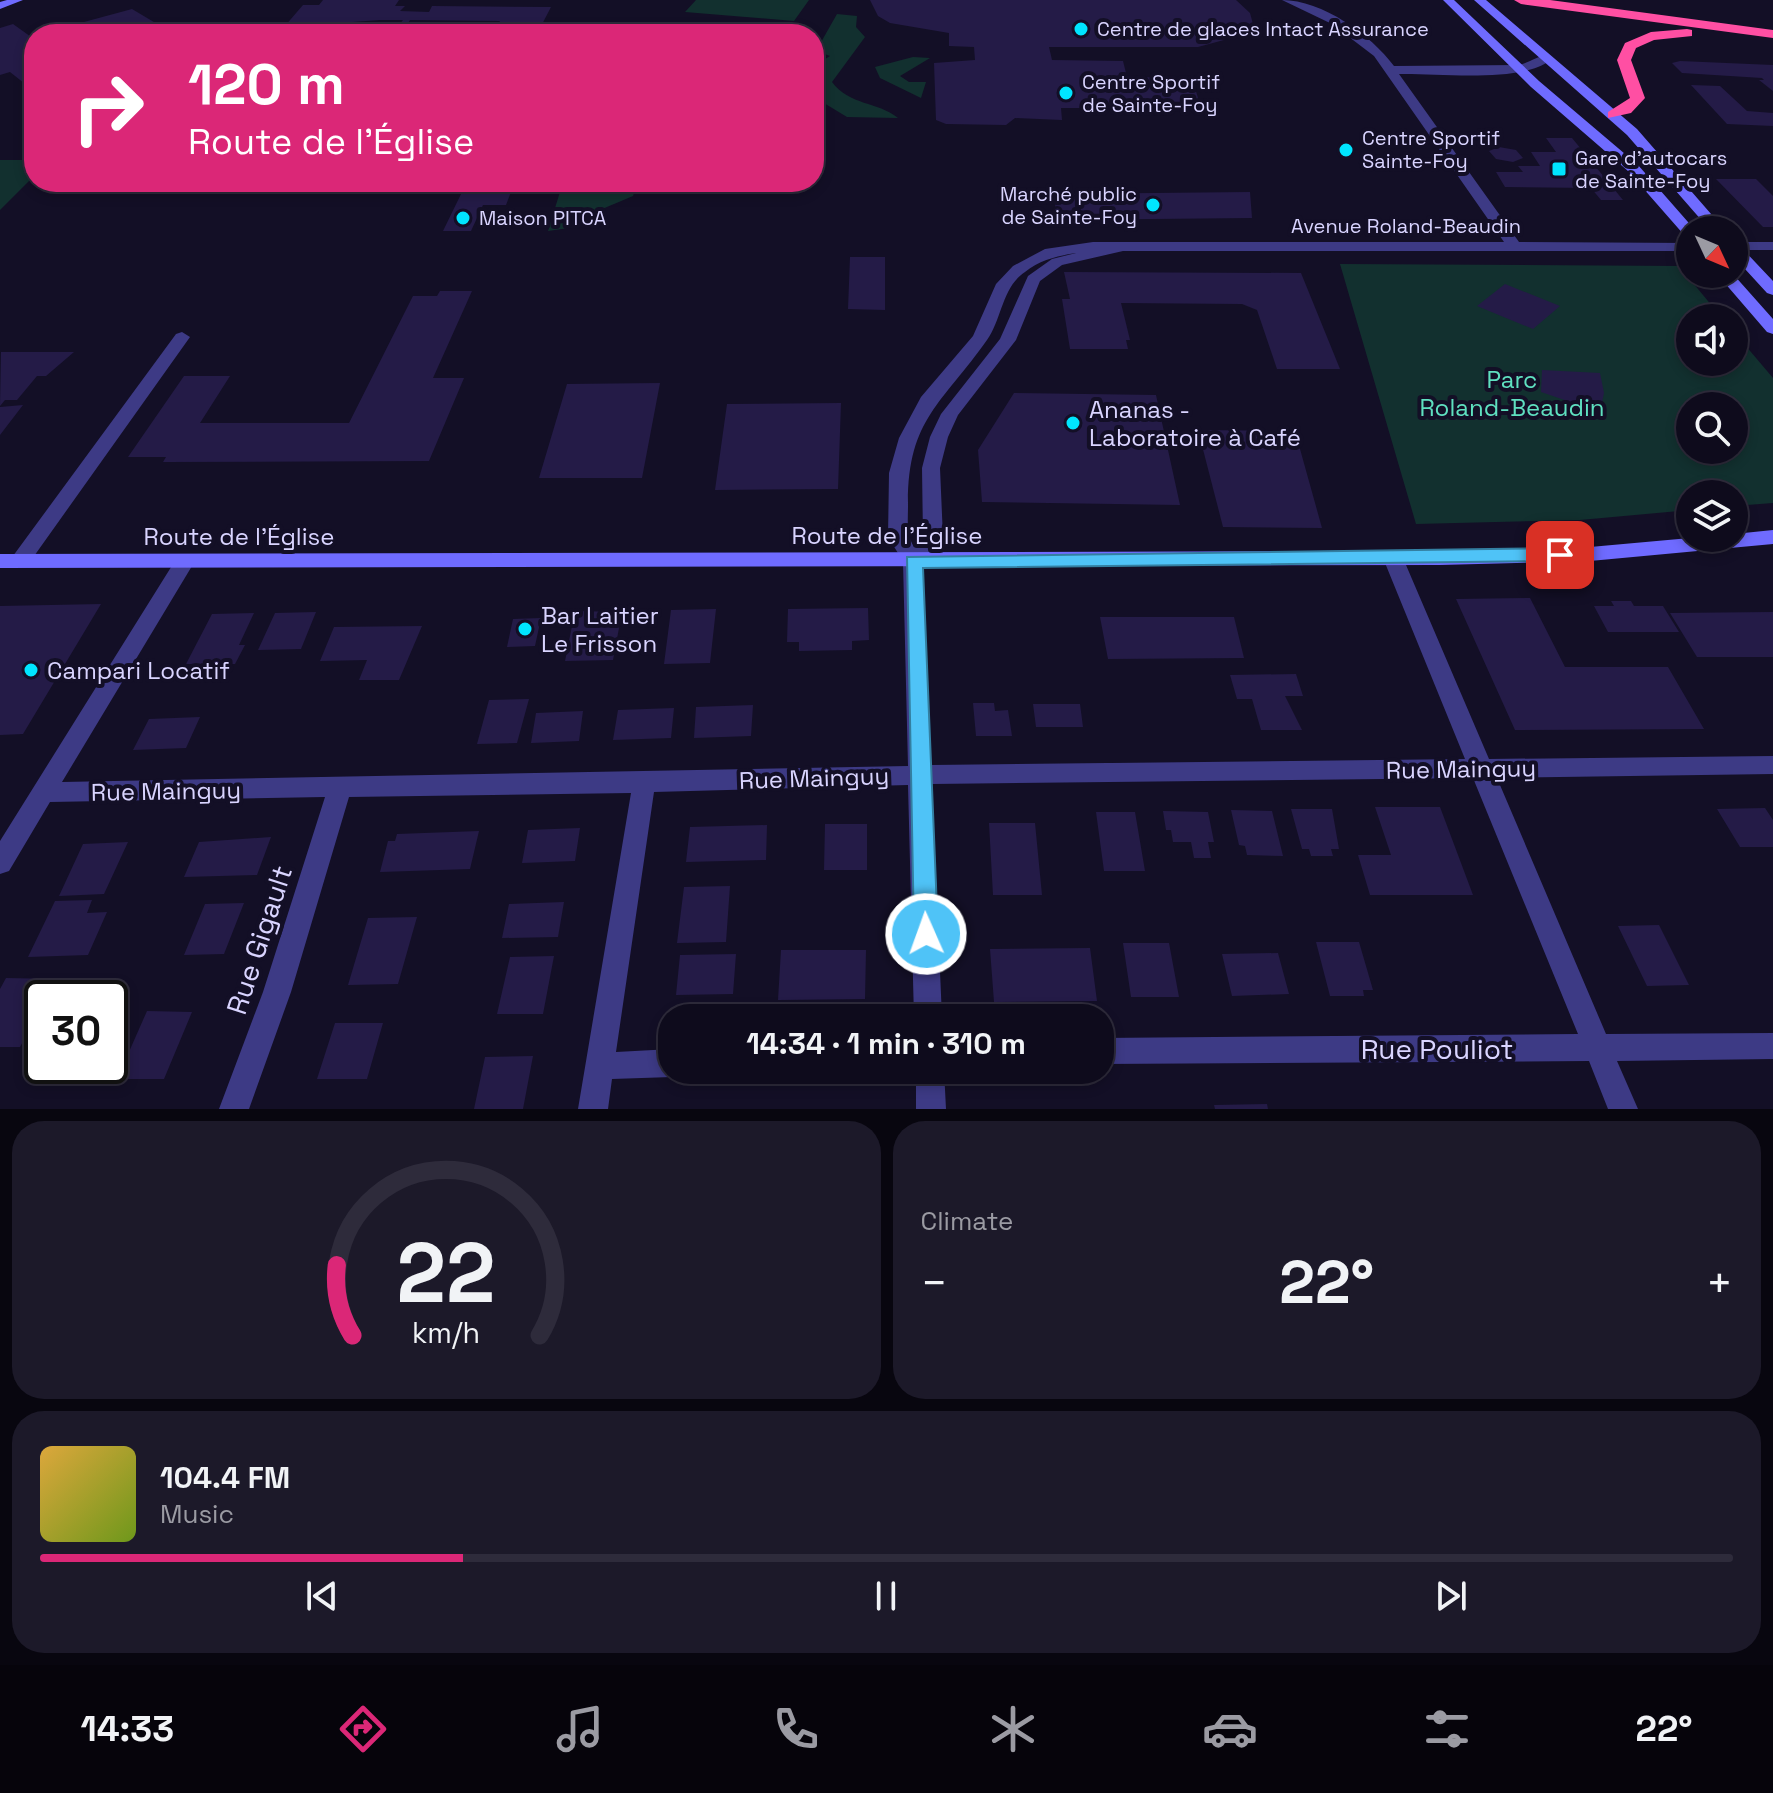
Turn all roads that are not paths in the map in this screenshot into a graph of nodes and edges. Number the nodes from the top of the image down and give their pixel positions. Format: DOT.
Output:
graph roads {
  1 [pos="18,0"];
  2 [pos="1287,0"];
  3 [pos="1448,0"];
  4 [pos="1521,0"];
  5 [pos="1604,0"];
  6 [pos="1635,0"];
  7 [pos="1481,2"];
  8 [pos="0,6"];
  9 [pos="1673,9"];
  10 [pos="1773,22"];
  11 [pos="1773,34"];
  12 [pos="1773,41"];
  13 [pos="1545,58"];
  14 [pos="1519,69"];
  15 [pos="1390,70"];
  16 [pos="1613,115"];
  17 [pos="1705,216"];
  18 [pos="1676,217"];
  19 [pos="1123,246"];
  20 [pos="1773,246"];
  21 [pos="1676,247"];
  22 [pos="1748,247"];
  23 [pos="1516,248"];
  24 [pos="1748,262"];
  25 [pos="1737,288"];
  26 [pos="1773,290"];
  27 [pos="1773,329"];
  28 [pos="182,337"];
  29 [pos="1773,537"];
  30 [pos="1393,558"];
  31 [pos="10,561"];
  32 [pos="185,561"];
  33 [pos="913,561"];
  34 [pos="1773,765"];
  35 [pos="1483,769"];
  36 [pos="921,775"];
  37 [pos="644,783"];
  38 [pos="340,789"];
  39 [pos="46,792"];
  40 [pos="0,863"];
  41 [pos="928,1004"];
  42 [pos="1773,1046"];
  43 [pos="1596,1047"];
  44 [pos="1114,1051"];
  45 [pos="658,1064"];
  46 [pos="600,1066"];
  47 [pos="930,1084"];
  48 [pos="234,1109"];
  49 [pos="593,1109"];
  50 [pos="931,1109"];
  51 [pos="1623,1109"];
  1 -- 8 [label="main road"];
  2 -- 15 [label="street"];
  3 -- 14 [label="main road"];
  4 -- 11 [label="highway"];
  5 -- 9 [label="highway"];
  6 -- 9 [label="highway"];
  7 -- 13 [label="main road"];
  9 -- 10 [label="highway"];
  12 -- 16 [label="highway"];
  13 -- 14 [label="street"];
  13 -- 16 [label="main road"];
  14 -- 15 [label="street"];
  14 -- 18 [label="main road"];
  15 -- 23 [label="street"];
  16 -- 17 [label="main road"];
  19 -- 23 [label="street, Avenue Roland-Beaudin"];
  19 -- 33 [label="street, Avenue Roland-Beaudin"];
  19 -- 33 [label="street, Avenue Roland-Beaudin"];
  20 -- 22 [label="street"];
  21 -- 23 [label="street, Avenue Roland-Beaudin"];
  24 -- 26 [label="main road"];
  25 -- 27 [label="main road"];
  28 -- 31 [label="street"];
  29 -- 30 [label="main road, Route de l'Église"];
  30 -- 33 [label="main road, Route de l'Église"];
  30 -- 35 [label="street"];
  31 -- 32 [label="main road, Route de l'Église"];
  32 -- 33 [label="main road, Route de l'Église"];
  32 -- 39 [label="street"];
  33 -- 36 [label="street"];
  34 -- 35 [label="street, Rue Mainguy"];
  35 -- 36 [label="street, Rue Mainguy"];
  35 -- 43 [label="street"];
  36 -- 37 [label="street, Rue Mainguy"];
  36 -- 41 [label="street"];
  37 -- 38 [label="street, Rue Mainguy"];
  37 -- 46 [label="street"];
  38 -- 39 [label="street, Rue Mainguy"];
  38 -- 48 [label="street, Rue Gigault"];
  39 -- 40 [label="street"];
  42 -- 43 [label="street, Rue Pouliot"];
  43 -- 44 [label="street, Rue Pouliot"];
  43 -- 51 [label="street"];
  45 -- 46 [label="street"];
  46 -- 49 [label="street"];
  47 -- 50 [label="street"];
}
